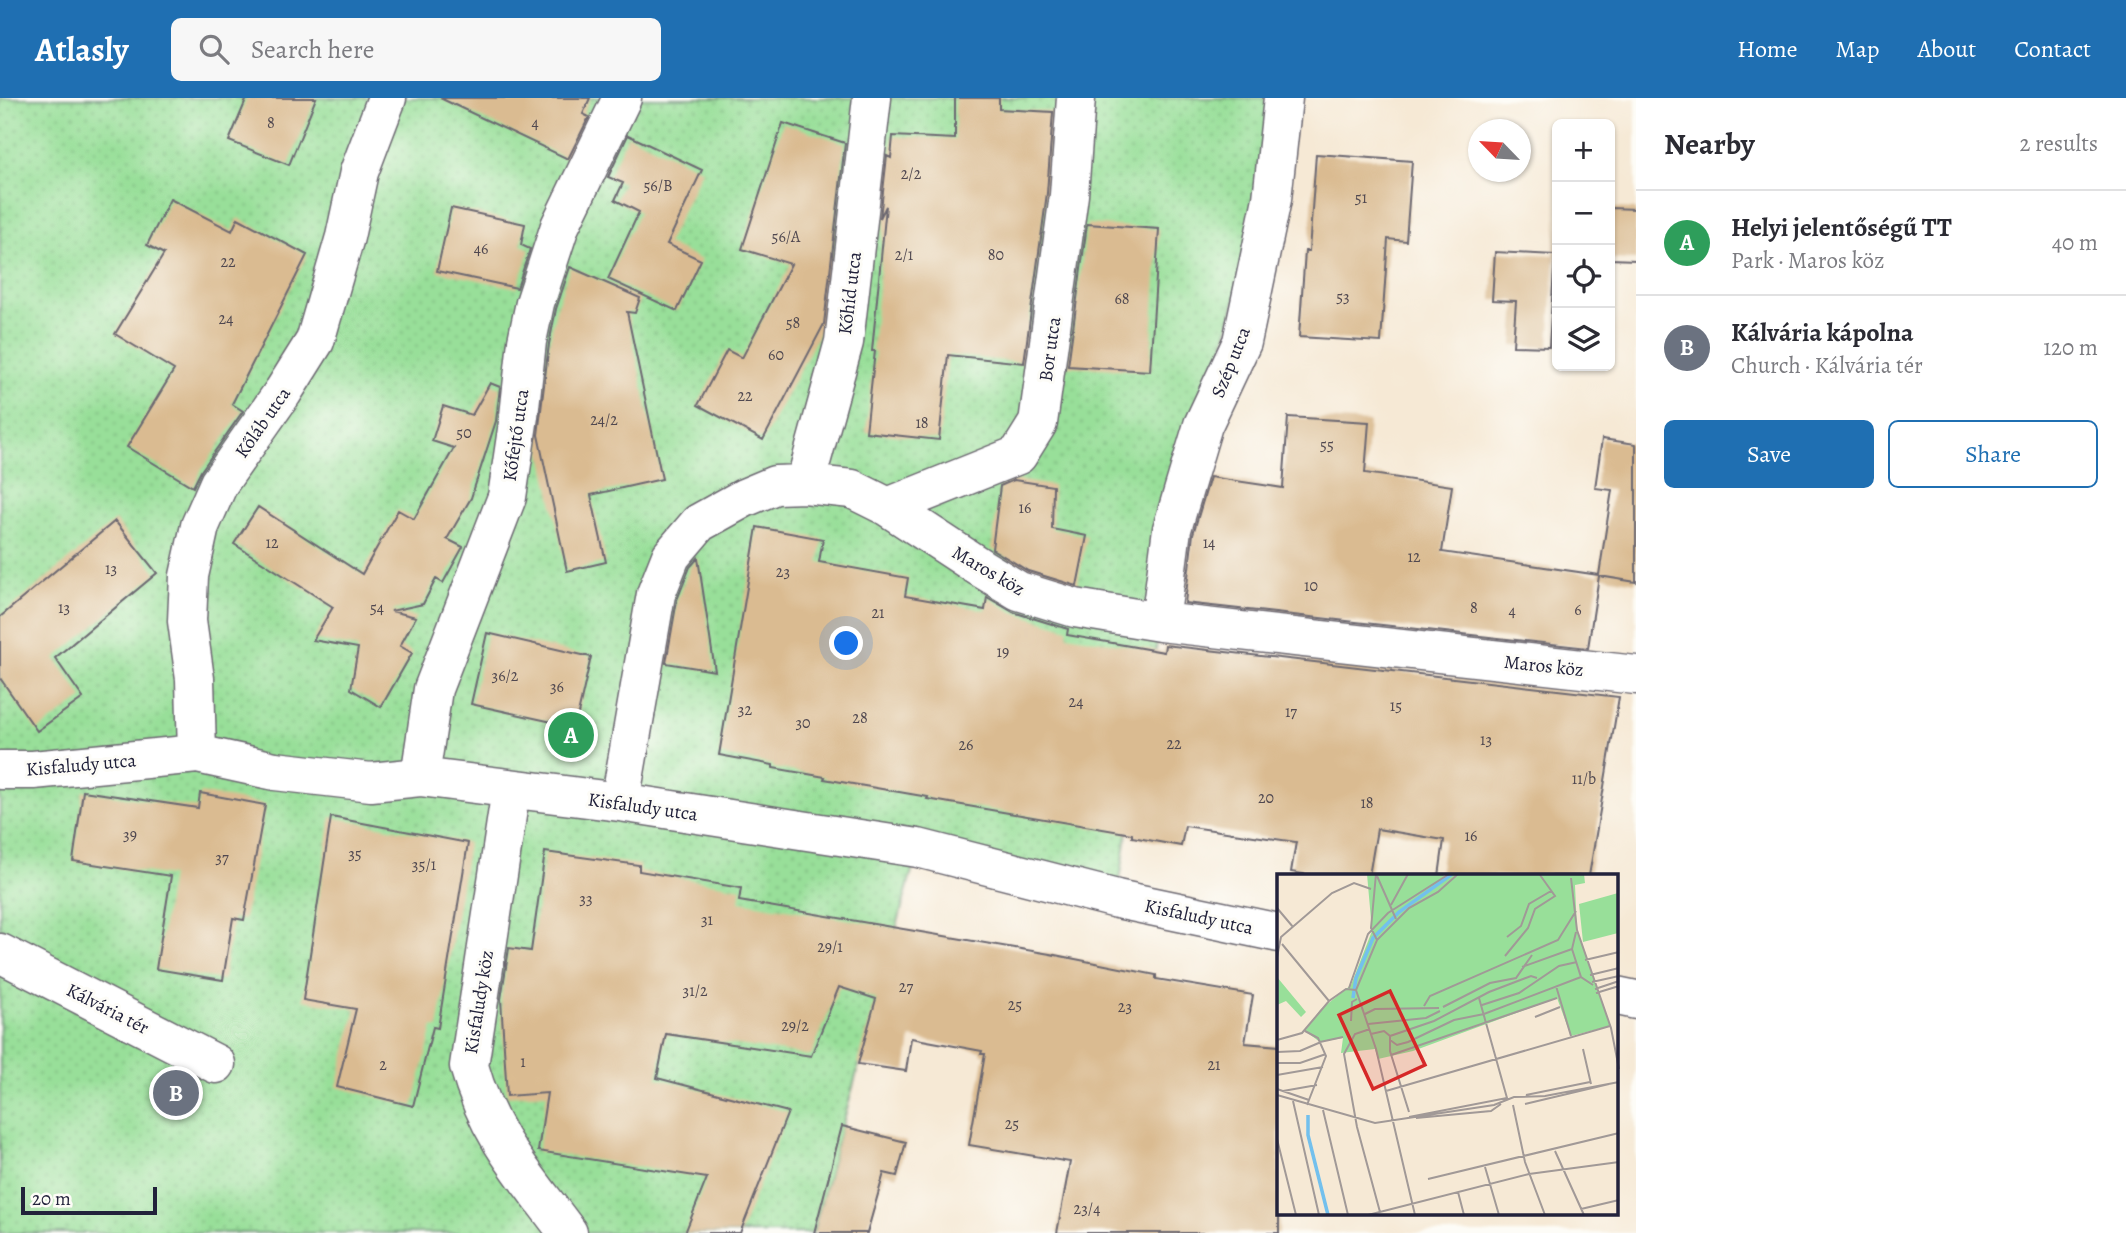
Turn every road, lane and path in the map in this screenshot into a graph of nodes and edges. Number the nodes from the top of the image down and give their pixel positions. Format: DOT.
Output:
graph roads {
  1 [pos="387,98"];
  2 [pos="622,98"];
  3 [pos="872,98"];
  4 [pos="1076,98"];
  5 [pos="1283,98"];
  6 [pos="804,484"];
  7 [pos="888,507"];
  8 [pos="1160,622"];
  9 [pos="1636,675"];
  10 [pos="197,754"];
  11 [pos="0,770"];
  12 [pos="420,777"];
  13 [pos="511,789"];
  14 [pos="620,802"];
  15 [pos="1277,933"];
  16 [pos="0,953"];
  17 [pos="1618,996"];
  18 [pos="1636,1000"];
  19 [pos="216,1064"];
  20 [pos="567,1232"];
  1 -- 10 [label="street, Kőláb utca"];
  2 -- 12 [label="street, Kőfejtő utca"];
  3 -- 6 [label="street, Kőhíd utca"];
  4 -- 7 [label="street, Bor utca"];
  5 -- 8 [label="street, Szép utca"];
  6 -- 7 [label="street, Maros köz"];
  6 -- 14 [label="street, Maros köz"];
  7 -- 8 [label="street, Maros köz"];
  8 -- 9 [label="street, Maros köz"];
  10 -- 11 [label="street, Kisfaludy utca"];
  10 -- 12 [label="street, Kisfaludy utca"];
  12 -- 13 [label="street, Kisfaludy utca"];
  13 -- 14 [label="street, Kisfaludy utca"];
  13 -- 20 [label="street, Kisfaludy köz"];
  14 -- 15 [label="street, Kisfaludy utca"];
  16 -- 19 [label="street, Kálvária tér"];
  17 -- 18 [label="street"];
}
